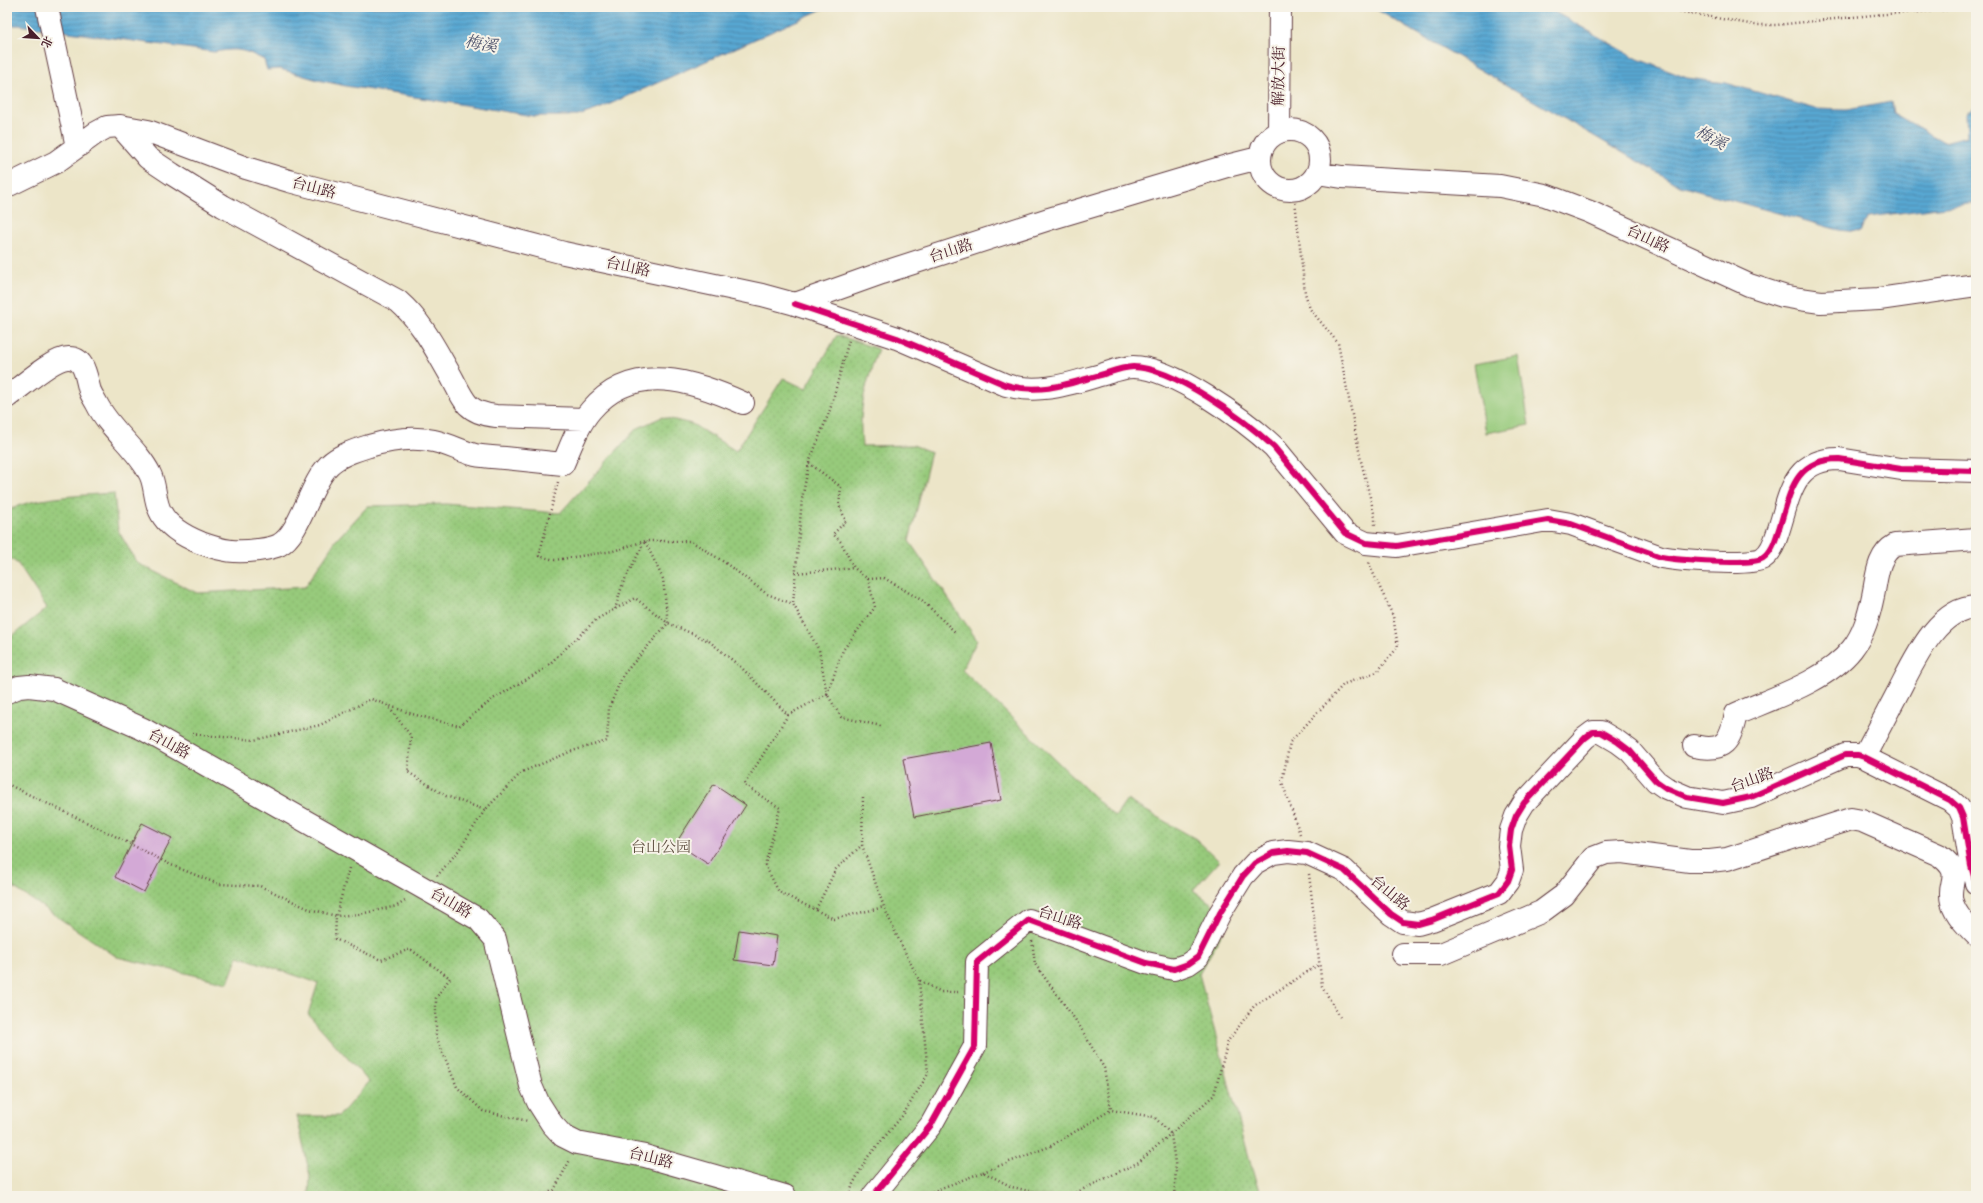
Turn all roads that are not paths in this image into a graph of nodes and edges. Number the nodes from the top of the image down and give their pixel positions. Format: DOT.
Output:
graph roads {
  1 [pos="48,7"];
  2 [pos="1285,14"];
  3 [pos="120,126"];
  4 [pos="1284,131"];
  5 [pos="77,147"];
  6 [pos="1259,158"];
  7 [pos="1317,173"];
  8 [pos="7,186"];
  9 [pos="1976,285"];
  10 [pos="794,304"];
  11 [pos="7,397"];
  12 [pos="743,403"];
  13 [pos="584,419"];
  14 [pos="1976,471"];
  15 [pos="1976,539"];
  16 [pos="1976,607"];
  17 [pos="7,692"];
  18 [pos="1694,746"];
  19 [pos="1864,757"];
  20 [pos="1976,884"];
  21 [pos="1976,935"];
  22 [pos="1403,954"];
  23 [pos="784,1196"];
  24 [pos="873,1196"];
  1 -- 5 [label="street"];
  2 -- 4 [label="street, 解放大街"];
  3 -- 5 [label="street, 台山路"];
  3 -- 10 [label="street, 台山路"];
  3 -- 13 [label="street"];
  4 -- 6 [label="street"];
  4 -- 7 [label="street"];
  5 -- 8 [label="street, 台山路"];
  6 -- 7 [label="street"];
  6 -- 10 [label="street, 台山路"];
  7 -- 9 [label="street, 台山路"];
  10 -- 14 [label="street"];
  11 -- 13 [label="street"];
  12 -- 13 [label="street"];
  15 -- 18 [label="street"];
  16 -- 19 [label="street"];
  17 -- 23 [label="street, 台山路"];
  19 -- 20 [label="street, 台山路"];
  19 -- 24 [label="street, 台山路"];
  21 -- 22 [label="street"];
}
